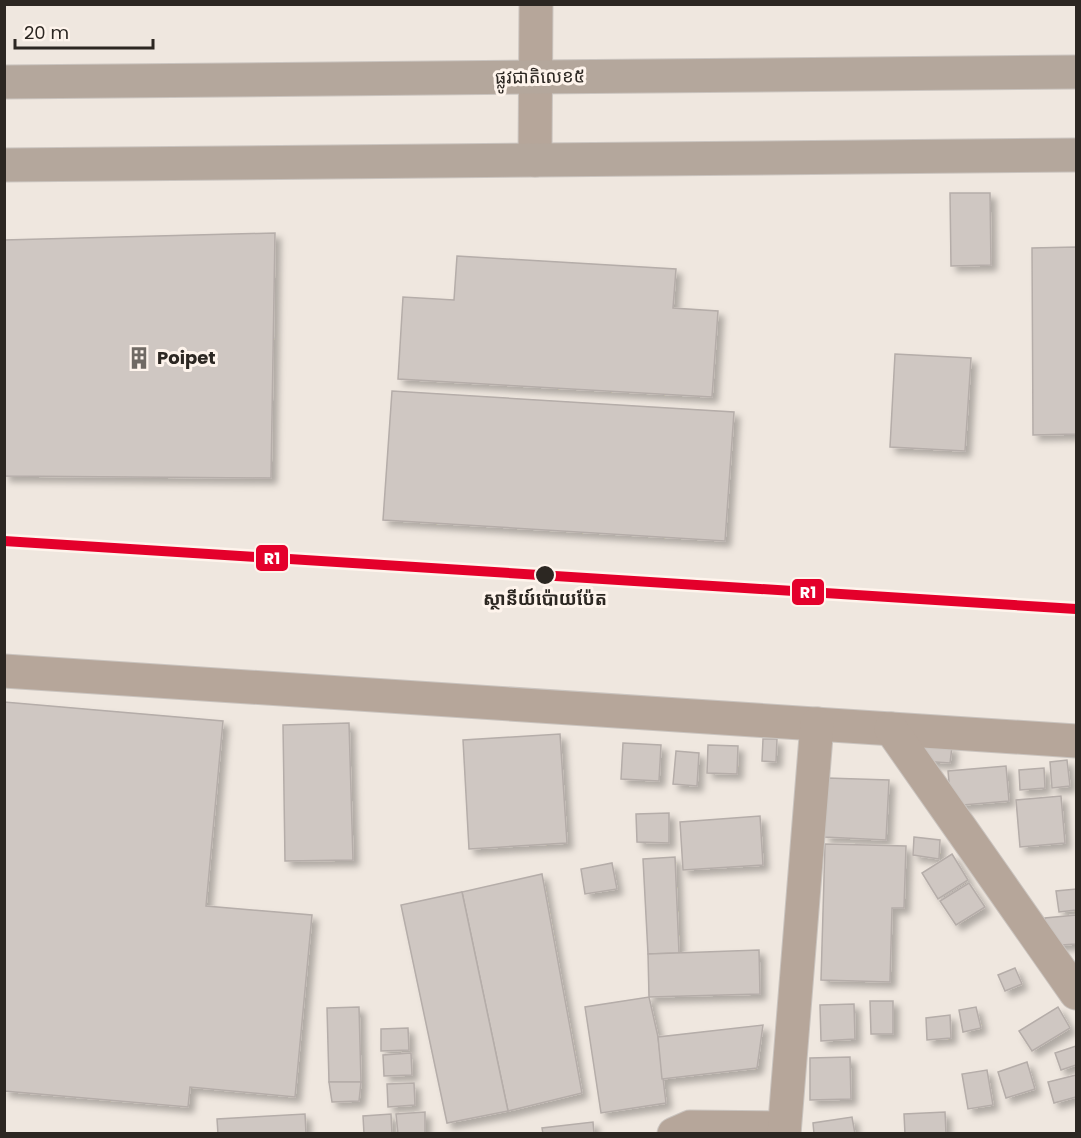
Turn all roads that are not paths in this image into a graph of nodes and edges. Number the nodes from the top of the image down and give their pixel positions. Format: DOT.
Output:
graph roads {
  1 [pos="536,4"];
  2 [pos="1077,72"];
  3 [pos="535,77"];
  4 [pos="4,82"];
  5 [pos="1077,155"];
  6 [pos="534,160"];
  7 [pos="4,165"];
  8 [pos="4,671"];
  9 [pos="818,724"];
  10 [pos="891,729"];
  11 [pos="1077,741"];
  12 [pos="1077,993"];
  13 [pos="784,1131"];
  14 [pos="674,1134"];
  1 -- 3 [label="street"];
  2 -- 3 [label="highway, ផ្លូវជាតិលេខ៥"];
  3 -- 4 [label="highway, ផ្លូវជាតិលេខ៥"];
  3 -- 6 [label="street"];
  5 -- 6 [label="highway"];
  6 -- 7 [label="highway"];
  8 -- 9 [label="street"];
  9 -- 10 [label="street"];
  9 -- 13 [label="street"];
  10 -- 11 [label="street"];
  10 -- 12 [label="street"];
  13 -- 14 [label="street"];
}
